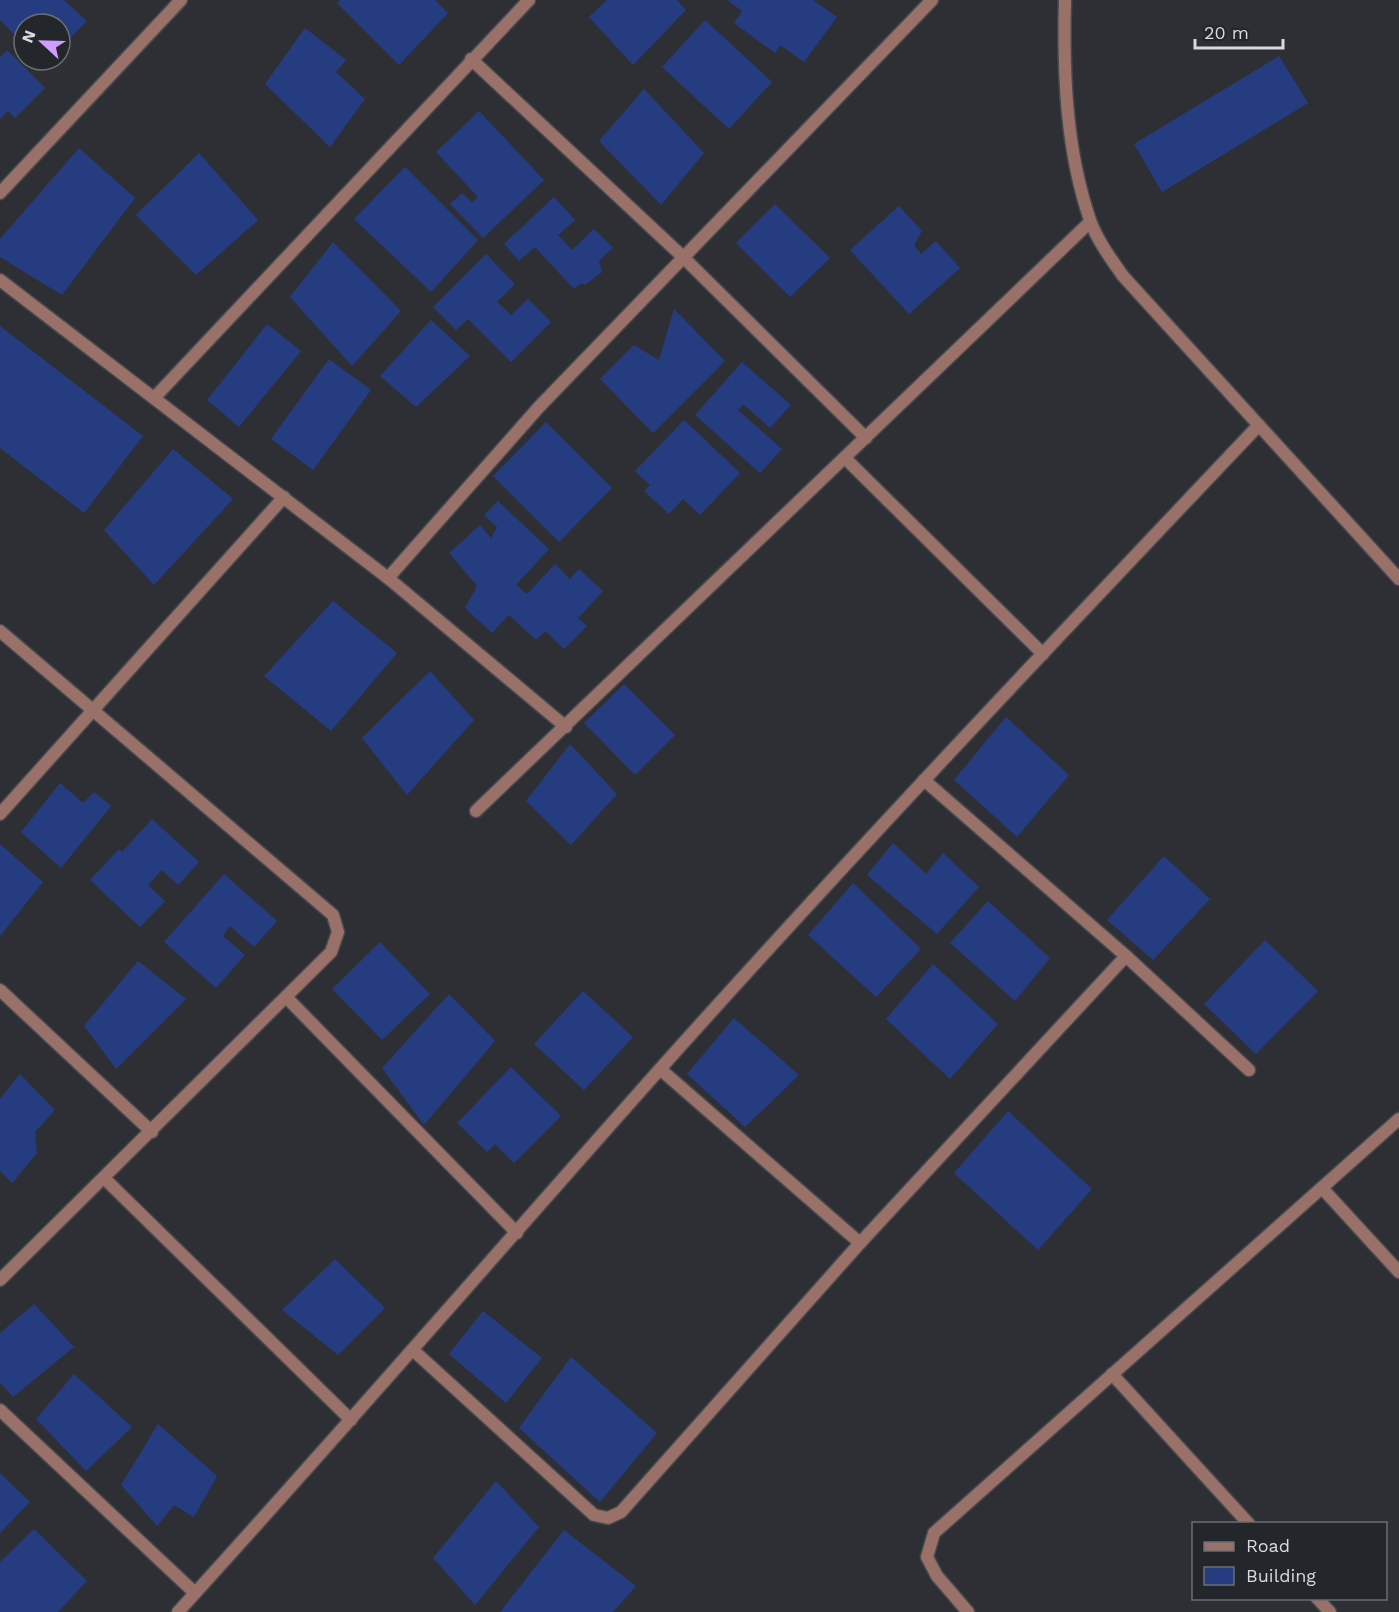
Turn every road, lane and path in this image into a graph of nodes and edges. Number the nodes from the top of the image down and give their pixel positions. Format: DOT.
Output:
graph roads {
  1 [pos="181,0"];
  2 [pos="529,0"];
  3 [pos="932,0"];
  4 [pos="1065,0"];
  5 [pos="471,60"];
  6 [pos="0,193"];
  7 [pos="1090,222"];
  8 [pos="683,257"];
  9 [pos="0,280"];
  10 [pos="155,397"];
  11 [pos="1258,425"];
  12 [pos="866,438"];
  13 [pos="845,458"];
  14 [pos="284,497"];
  15 [pos="388,578"];
  16 [pos="1399,579"];
  17 [pos="0,631"];
  18 [pos="1042,654"];
  19 [pos="94,709"];
  20 [pos="566,727"];
  21 [pos="924,780"];
  22 [pos="476,811"];
  23 [pos="0,814"];
  24 [pos="1126,956"];
  25 [pos="0,990"];
  26 [pos="286,998"];
  27 [pos="660,1069"];
  28 [pos="1249,1070"];
  29 [pos="1399,1119"];
  30 [pos="152,1132"];
  31 [pos="104,1178"];
  32 [pos="1322,1188"];
  33 [pos="517,1233"];
  34 [pos="860,1243"];
  35 [pos="1399,1272"];
  36 [pos="0,1280"];
  37 [pos="414,1351"];
  38 [pos="1112,1374"];
  39 [pos="0,1410"];
  40 [pos="351,1420"];
  41 [pos="1247,1522"];
  42 [pos="195,1593"];
  43 [pos="1318,1600"];
  44 [pos="178,1612"];
  45 [pos="968,1612"];
  46 [pos="1330,1612"];
  1 -- 6 [label="street"];
  2 -- 5 [label="street"];
  3 -- 8 [label="street"];
  4 -- 7 [label="street"];
  5 -- 8 [label="street"];
  5 -- 10 [label="street"];
  7 -- 11 [label="street"];
  7 -- 12 [label="street"];
  8 -- 12 [label="street"];
  8 -- 15 [label="street"];
  9 -- 10 [label="street"];
  10 -- 14 [label="street"];
  11 -- 16 [label="street"];
  11 -- 18 [label="street"];
  12 -- 13 [label="street"];
  13 -- 18 [label="street"];
  13 -- 20 [label="street"];
  14 -- 15 [label="street"];
  14 -- 19 [label="street"];
  15 -- 20 [label="street"];
  17 -- 19 [label="street"];
  18 -- 21 [label="street"];
  19 -- 23 [label="street"];
  19 -- 26 [label="street"];
  20 -- 22 [label="street"];
  21 -- 24 [label="street"];
  21 -- 27 [label="street"];
  24 -- 28 [label="street"];
  24 -- 34 [label="street"];
  25 -- 30 [label="street"];
  26 -- 30 [label="street"];
  26 -- 33 [label="street"];
  27 -- 33 [label="street"];
  27 -- 34 [label="street"];
  29 -- 32 [label="street"];
  30 -- 31 [label="street"];
  31 -- 36 [label="street"];
  31 -- 40 [label="street"];
  32 -- 35 [label="street"];
  32 -- 38 [label="street"];
  33 -- 37 [label="street"];
  34 -- 37 [label="street"];
  37 -- 40 [label="street"];
  38 -- 41 [label="street"];
  38 -- 45 [label="street"];
  39 -- 42 [label="street"];
  40 -- 42 [label="street"];
  42 -- 44 [label="street"];
  43 -- 46 [label="street"];
}
